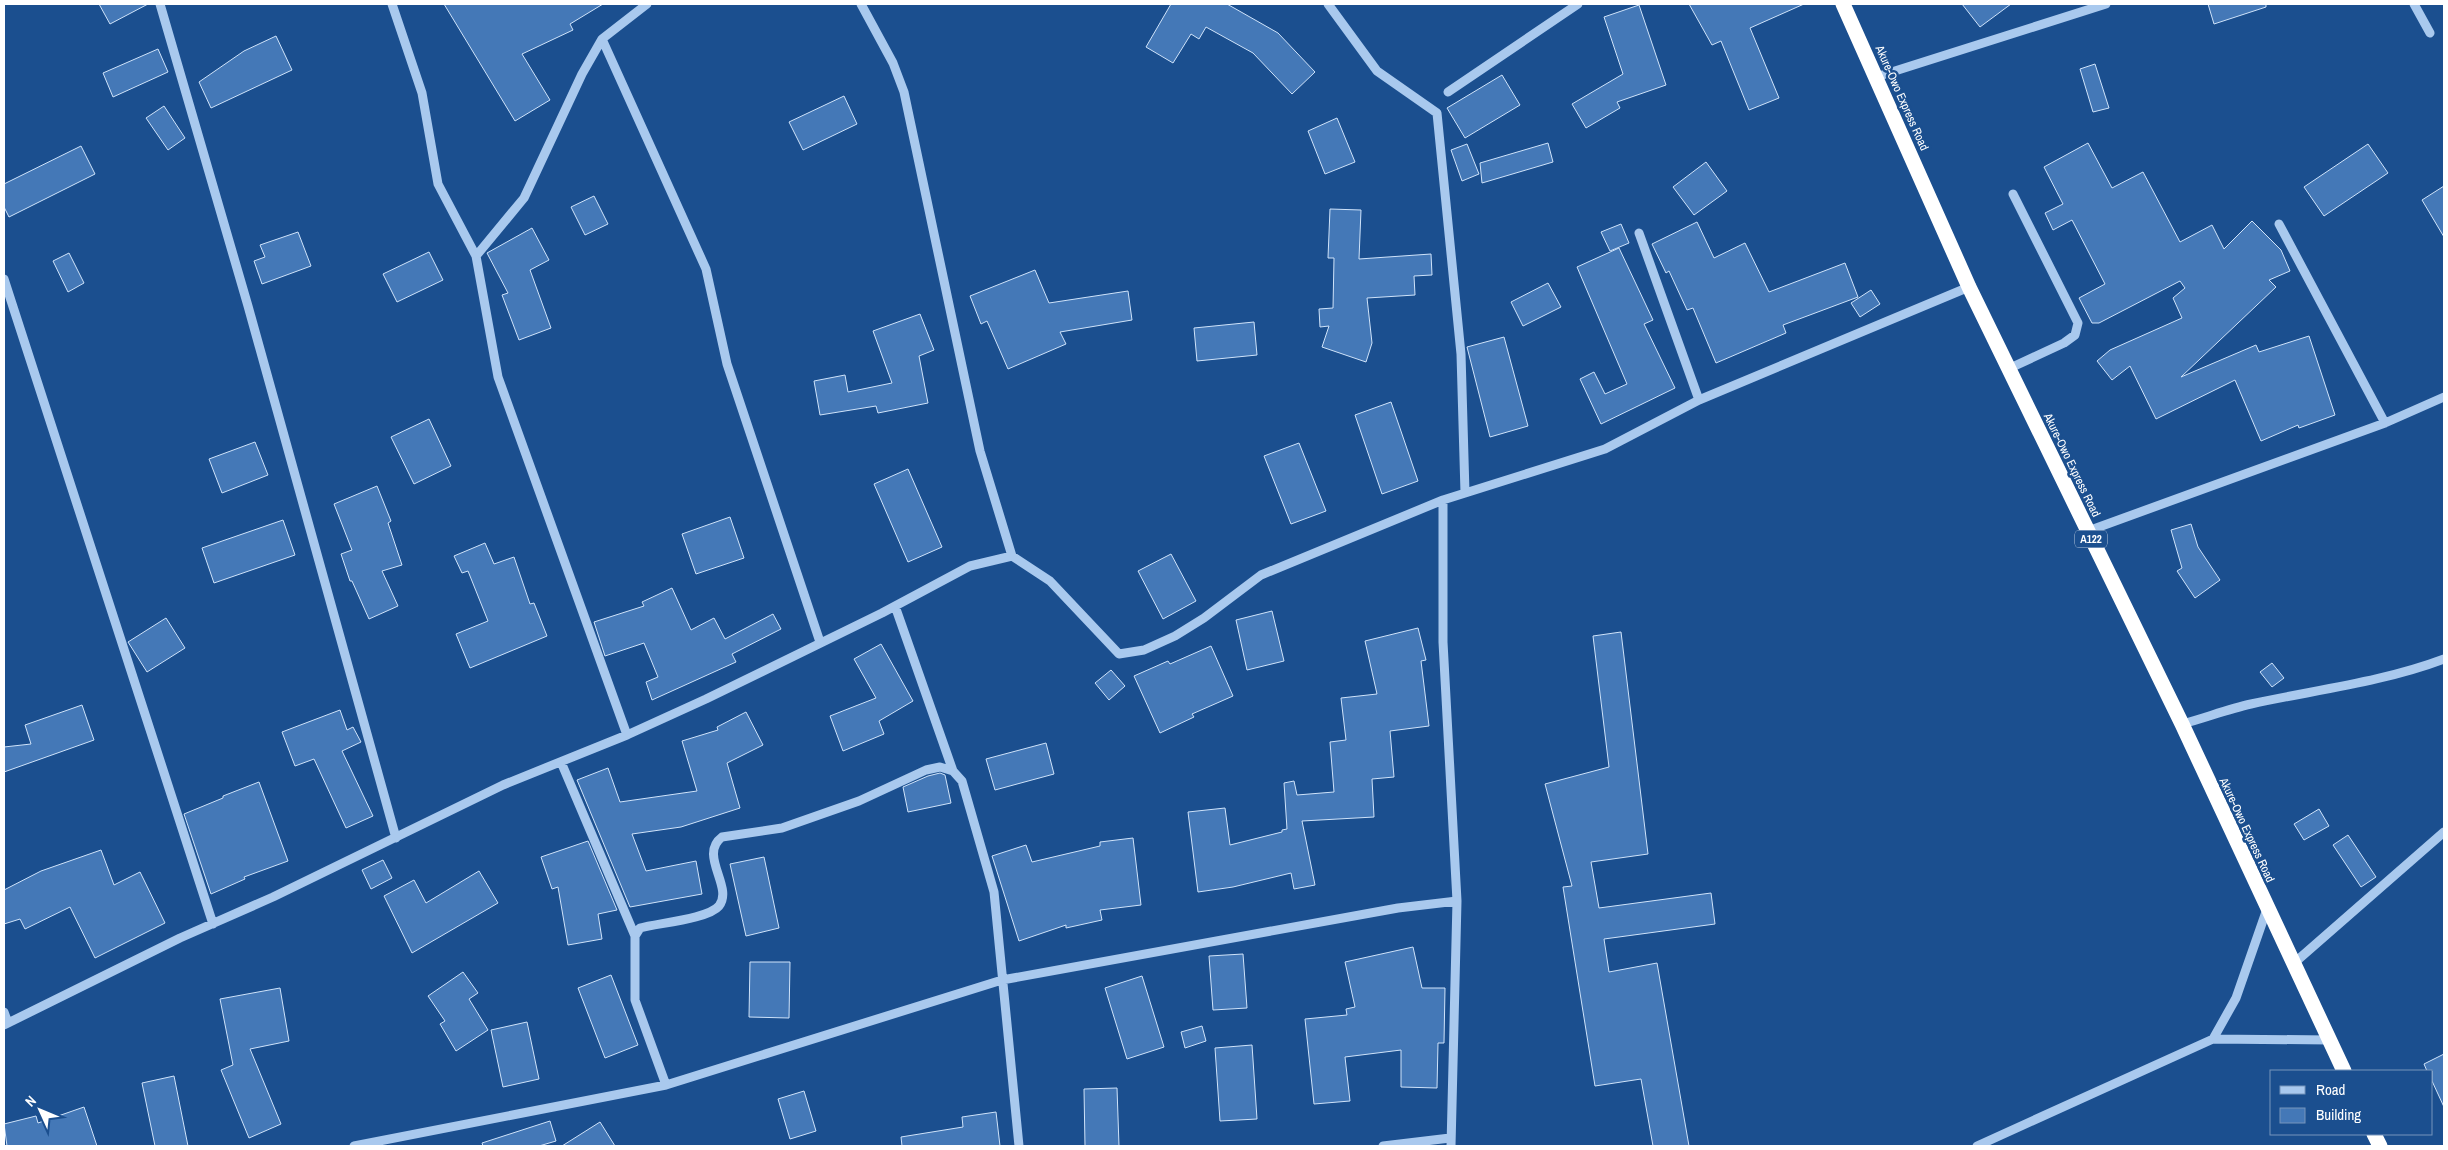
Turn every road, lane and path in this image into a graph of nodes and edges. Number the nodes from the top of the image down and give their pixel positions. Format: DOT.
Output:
graph roads {
  1 [pos="160,4"];
  2 [pos="392,4"];
  3 [pos="647,4"];
  4 [pos="861,4"];
  5 [pos="1328,4"];
  6 [pos="1578,4"];
  7 [pos="1844,4"];
  8 [pos="2106,4"];
  9 [pos="2414,4"];
  10 [pos="2430,33"];
  11 [pos="602,39"];
  12 [pos="1876,77"];
  13 [pos="1448,92"];
  14 [pos="2013,194"];
  15 [pos="2279,224"];
  16 [pos="1639,233"];
  17 [pos="476,256"];
  18 [pos="4,279"];
  19 [pos="1969,287"];
  20 [pos="2008,369"];
  21 [pos="2444,398"];
  22 [pos="1699,400"];
  23 [pos="2385,423"];
  24 [pos="1465,493"];
  25 [pos="1444,500"];
  26 [pos="2088,532"];
  27 [pos="1012,556"];
  28 [pos="895,606"];
  29 [pos="820,642"];
  30 [pos="2444,659"];
  31 [pos="2182,724"];
  32 [pos="627,735"];
  33 [pos="560,762"];
  34 [pos="953,771"];
  35 [pos="2444,832"];
  36 [pos="396,838"];
  37 [pos="1457,901"];
  38 [pos="2267,909"];
  39 [pos="213,924"];
  40 [pos="635,936"];
  41 [pos="2293,964"];
  42 [pos="1002,980"];
  43 [pos="4,1012"];
  44 [pos="6,1024"];
  45 [pos="2214,1039"];
  46 [pos="2330,1040"];
  47 [pos="2344,1070"];
  48 [pos="666,1085"];
  49 [pos="1451,1142"];
  50 [pos="354,1146"];
  51 [pos="1019,1146"];
  52 [pos="1382,1146"];
  53 [pos="1977,1146"];
  1 -- 36 [label="street"];
  2 -- 17 [label="street"];
  3 -- 11 [label="street"];
  4 -- 27 [label="street"];
  5 -- 24 [label="street"];
  6 -- 13 [label="street"];
  7 -- 12 [label="highway, Akure-Owo Express Road / A122"];
  8 -- 12 [label="street"];
  9 -- 10 [label="street"];
  11 -- 17 [label="street"];
  11 -- 29 [label="street"];
  12 -- 19 [label="highway, Akure-Owo Express Road / A122"];
  14 -- 20 [label="street"];
  15 -- 23 [label="street"];
  16 -- 22 [label="street"];
  17 -- 32 [label="street"];
  18 -- 39 [label="street"];
  19 -- 20 [label="highway, Akure-Owo Express Road / A122"];
  19 -- 22 [label="street"];
  20 -- 26 [label="highway, Akure-Owo Express Road / A122"];
  21 -- 23 [label="street"];
  22 -- 24 [label="street"];
  23 -- 26 [label="street"];
  24 -- 25 [label="street"];
  25 -- 27 [label="street"];
  25 -- 37 [label="street"];
  26 -- 31 [label="highway, Akure-Owo Express Road / A122"];
  27 -- 28 [label="street"];
  28 -- 29 [label="street"];
  28 -- 34 [label="street"];
  29 -- 32 [label="street"];
  30 -- 31 [label="street"];
  31 -- 38 [label="highway, Akure-Owo Express Road / A122"];
  32 -- 33 [label="street"];
  33 -- 36 [label="street"];
  33 -- 40 [label="street"];
  34 -- 40 [label="street"];
  34 -- 42 [label="street"];
  35 -- 41 [label="street"];
  36 -- 39 [label="street"];
  37 -- 42 [label="street"];
  37 -- 49 [label="street"];
  38 -- 41 [label="highway, Akure-Owo Express Road / A122"];
  38 -- 45 [label="street"];
  39 -- 44 [label="street"];
  40 -- 48 [label="street"];
  41 -- 46 [label="highway, Akure-Owo Express Road / A122"];
  42 -- 48 [label="street"];
  42 -- 51 [label="street"];
  43 -- 44 [label="street"];
  45 -- 46 [label="street"];
  45 -- 53 [label="street"];
  46 -- 47 [label="highway, Akure-Owo Express Road / A122"];
  48 -- 50 [label="street"];
  49 -- 52 [label="street"];
}
